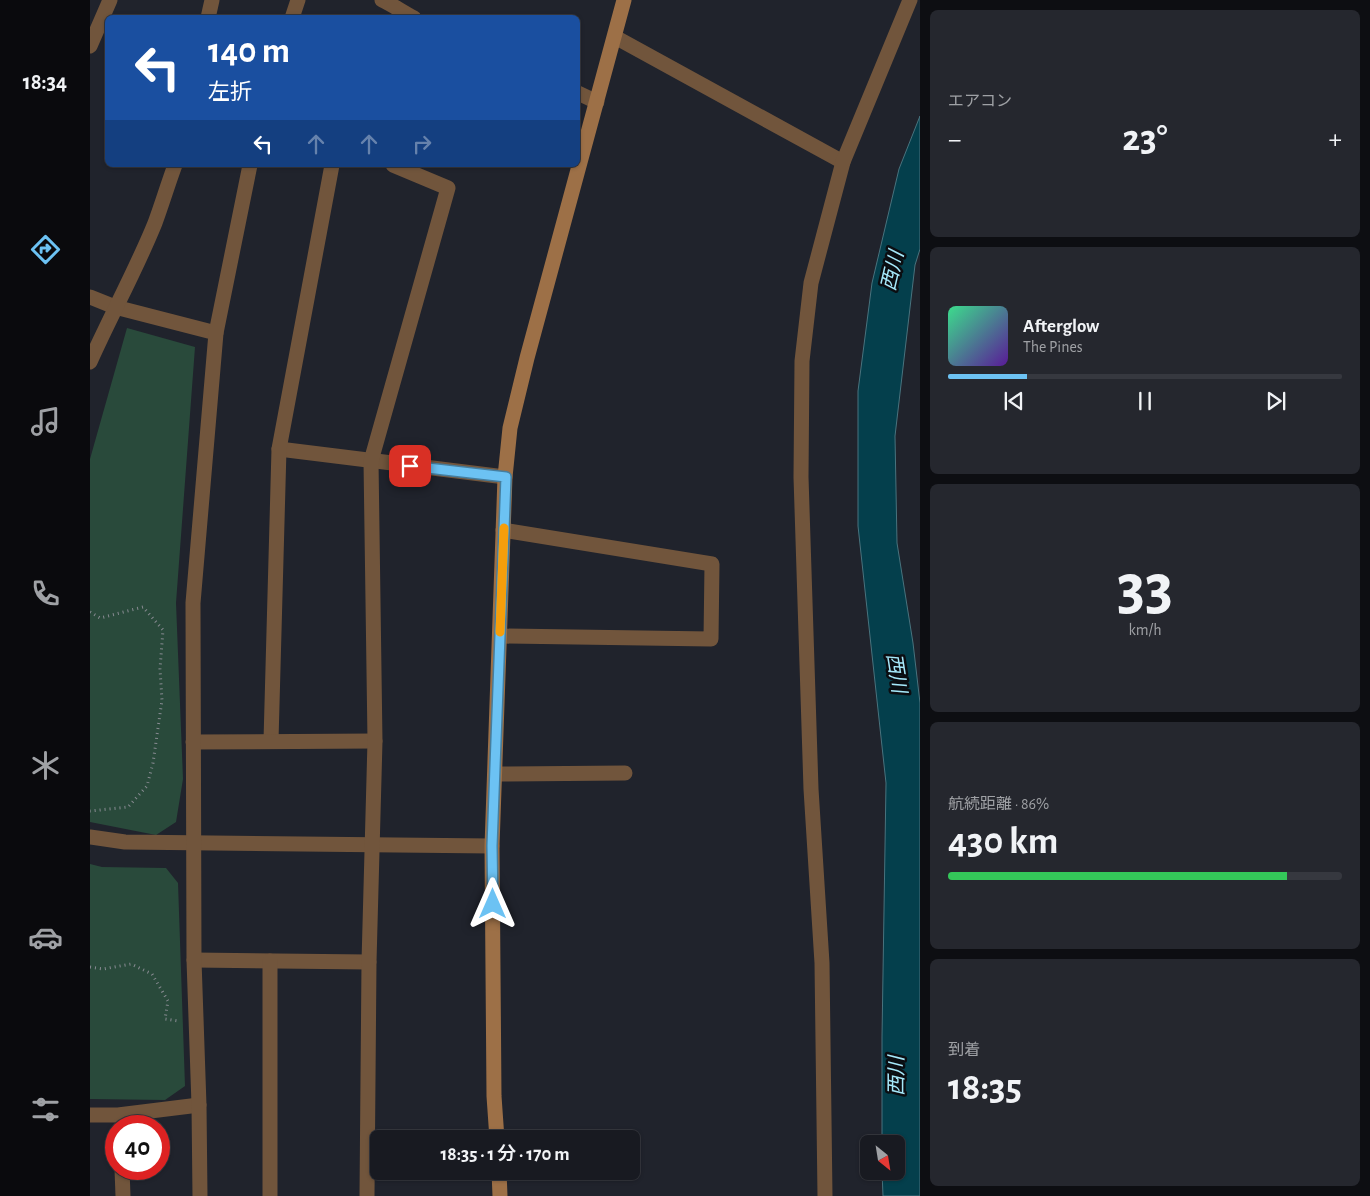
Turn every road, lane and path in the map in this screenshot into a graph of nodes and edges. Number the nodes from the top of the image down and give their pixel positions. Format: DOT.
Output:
graph roads {
  1 [pos="110,0"];
  2 [pos="212,0"];
  3 [pos="298,0"];
  4 [pos="382,0"];
  5 [pos="624,0"];
  6 [pos="910,0"];
  7 [pos="209,15"];
  8 [pos="293,15"];
  9 [pos="407,15"];
  10 [pos="615,37"];
  11 [pos="90,46"];
  12 [pos="580,94"];
  13 [pos="597,102"];
  14 [pos="843,162"];
  15 [pos="580,164"];
  16 [pos="173,167"];
  17 [pos="250,167"];
  18 [pos="332,167"];
  19 [pos="398,167"];
  20 [pos="579,167"];
  21 [pos="90,297"];
  22 [pos="115,306"];
  23 [pos="216,333"];
  24 [pos="90,362"];
  25 [pos="278,449"];
  26 [pos="371,461"];
  27 [pos="506,477"];
  28 [pos="504,530"];
  29 [pos="90,612"];
  30 [pos="500,636"];
  31 [pos="271,741"];
  32 [pos="375,741"];
  33 [pos="193,742"];
  34 [pos="625,772"];
  35 [pos="495,774"];
  36 [pos="90,811"];
  37 [pos="90,837"];
  38 [pos="194,843"];
  39 [pos="373,846"];
  40 [pos="492,846"];
  41 [pos="194,960"];
  42 [pos="270,961"];
  43 [pos="369,962"];
  44 [pos="90,967"];
  45 [pos="196,1024"];
  46 [pos="199,1105"];
  47 [pos="90,1115"];
  48 [pos="149,1115"];
  49 [pos="105,1118"];
  50 [pos="496,1130"];
  51 [pos="122,1180"];
  52 [pos="499,1180"];
  53 [pos="123,1196"];
  54 [pos="200,1196"];
  55 [pos="270,1196"];
  56 [pos="368,1196"];
  57 [pos="500,1196"];
  58 [pos="825,1196"];
  1 -- 11 [label="street"];
  2 -- 7 [label="street"];
  3 -- 8 [label="street"];
  4 -- 9 [label="street"];
  5 -- 10 [label="street"];
  6 -- 14 [label="street"];
  10 -- 13 [label="street"];
  10 -- 14 [label="street"];
  12 -- 13 [label="street"];
  13 -- 15 [label="street"];
  14 -- 58 [label="street"];
  16 -- 22 [label="street"];
  17 -- 23 [label="street"];
  18 -- 25 [label="street"];
  19 -- 26 [label="street"];
  20 -- 27 [label="street"];
  21 -- 22 [label="street"];
  22 -- 23 [label="street"];
  22 -- 24 [label="street"];
  23 -- 33 [label="street"];
  25 -- 26 [label="street"];
  25 -- 31 [label="street"];
  26 -- 27 [label="street"];
  26 -- 32 [label="street"];
  27 -- 28 [label="street"];
  28 -- 30 [label="street"];
  28 -- 30 [label="street"];
  29 -- 36 [label="path"];
  30 -- 35 [label="street"];
  31 -- 32 [label="street"];
  31 -- 33 [label="street"];
  32 -- 39 [label="street"];
  33 -- 38 [label="street"];
  34 -- 35 [label="street"];
  35 -- 40 [label="street"];
  37 -- 38 [label="street"];
  38 -- 39 [label="street"];
  38 -- 41 [label="street"];
  39 -- 40 [label="street"];
  39 -- 43 [label="street"];
  40 -- 50 [label="street"];
  41 -- 42 [label="street"];
  41 -- 45 [label="street"];
  42 -- 43 [label="street"];
  42 -- 55 [label="street"];
  43 -- 56 [label="street"];
  44 -- 45 [label="path"];
  45 -- 46 [label="street"];
  46 -- 48 [label="street"];
  46 -- 54 [label="street"];
  47 -- 49 [label="street"];
  51 -- 53 [label="street"];
  52 -- 57 [label="street"];
}
